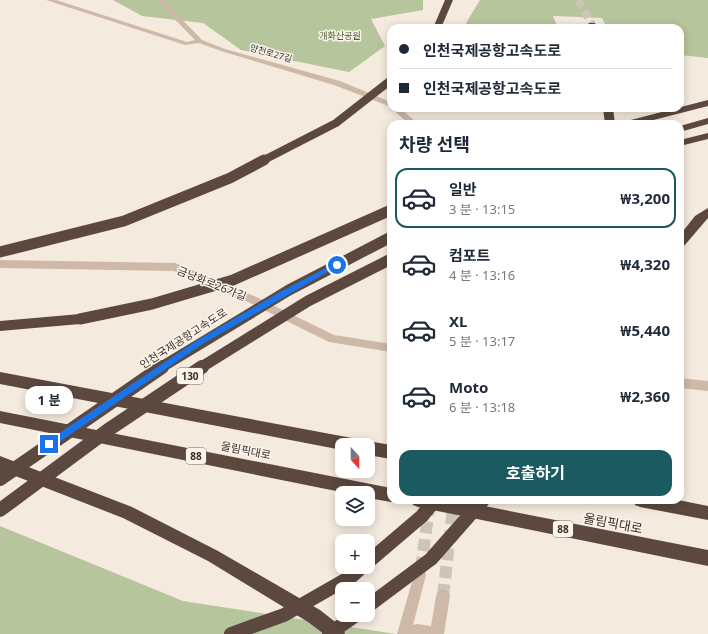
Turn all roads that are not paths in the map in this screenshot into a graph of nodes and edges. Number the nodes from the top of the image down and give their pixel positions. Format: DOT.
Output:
graph roads {
  1 [pos="49,0"];
  2 [pos="159,0"];
  3 [pos="449,0"];
  4 [pos="439,24"];
  5 [pos="200,41"];
  6 [pos="387,83"];
  7 [pos="387,103"];
  8 [pos="708,103"];
  9 [pos="684,109"];
  10 [pos="400,112"];
  11 [pos="673,112"];
  12 [pos="409,120"];
  13 [pos="642,120"];
  14 [pos="708,122"];
  15 [pos="684,128"];
  16 [pos="708,136"];
  17 [pos="684,142"];
  18 [pos="387,212"];
  19 [pos="708,212"];
  20 [pos="684,238"];
  21 [pos="387,239"];
  22 [pos="0,252"];
  23 [pos="387,261"];
  24 [pos="0,264"];
  25 [pos="0,326"];
  26 [pos="387,347"];
  27 [pos="0,378"];
  28 [pos="684,383"];
  29 [pos="708,386"];
  30 [pos="0,417"];
  31 [pos="335,442"];
  32 [pos="375,449"];
  33 [pos="387,451"];
  34 [pos="0,463"];
  35 [pos="0,479"];
  36 [pos="387,494"];
  37 [pos="432,504"];
  38 [pos="438,504"];
  39 [pos="479,504"];
  40 [pos="661,504"];
  41 [pos="0,510"];
  42 [pos="708,513"];
  43 [pos="375,556"];
  44 [pos="708,558"];
  45 [pos="354,574"];
  46 [pos="420,575"];
  47 [pos="443,596"];
  48 [pos="375,601"];
  49 [pos="346,622"];
  50 [pos="231,634"];
  51 [pos="329,634"];
  52 [pos="337,634"];
  53 [pos="405,634"];
  54 [pos="437,634"];
  1 -- 5 [label="street"];
  2 -- 5 [label="street, 양천로27길"];
  3 -- 4 [label="highway"];
  5 -- 7 [label="street, 양천로27길"];
  6 -- 22 [label="highway, bridge"];
  8 -- 9 [label="highway"];
  10 -- 12 [label="street"];
  11 -- 13 [label="highway"];
  14 -- 15 [label="highway"];
  16 -- 17 [label="highway"];
  18 -- 25 [label="highway, bridge"];
  19 -- 20 [label="highway"];
  21 -- 35 [label="highway, 인천국제공항고속도로 / 130, bridge"];
  23 -- 41 [label="highway, 130, bridge"];
  24 -- 26 [label="street, 금낭화로26가길"];
  27 -- 31 [label="highway"];
  28 -- 29 [label="street"];
  30 -- 36 [label="highway, 올림픽대로 / 88"];
  32 -- 33 [label="highway"];
  34 -- 52 [label="highway"];
  37 -- 43 [label="highway, bridge"];
  38 -- 44 [label="highway, 올림픽대로 / 88"];
  39 -- 48 [label="highway, bridge"];
  40 -- 42 [label="highway"];
  45 -- 50 [label="highway, bridge"];
  46 -- 53 [label="street"];
  47 -- 54 [label="street"];
  49 -- 51 [label="highway, bridge"];
  53 -- 54 [label="street"];
}
